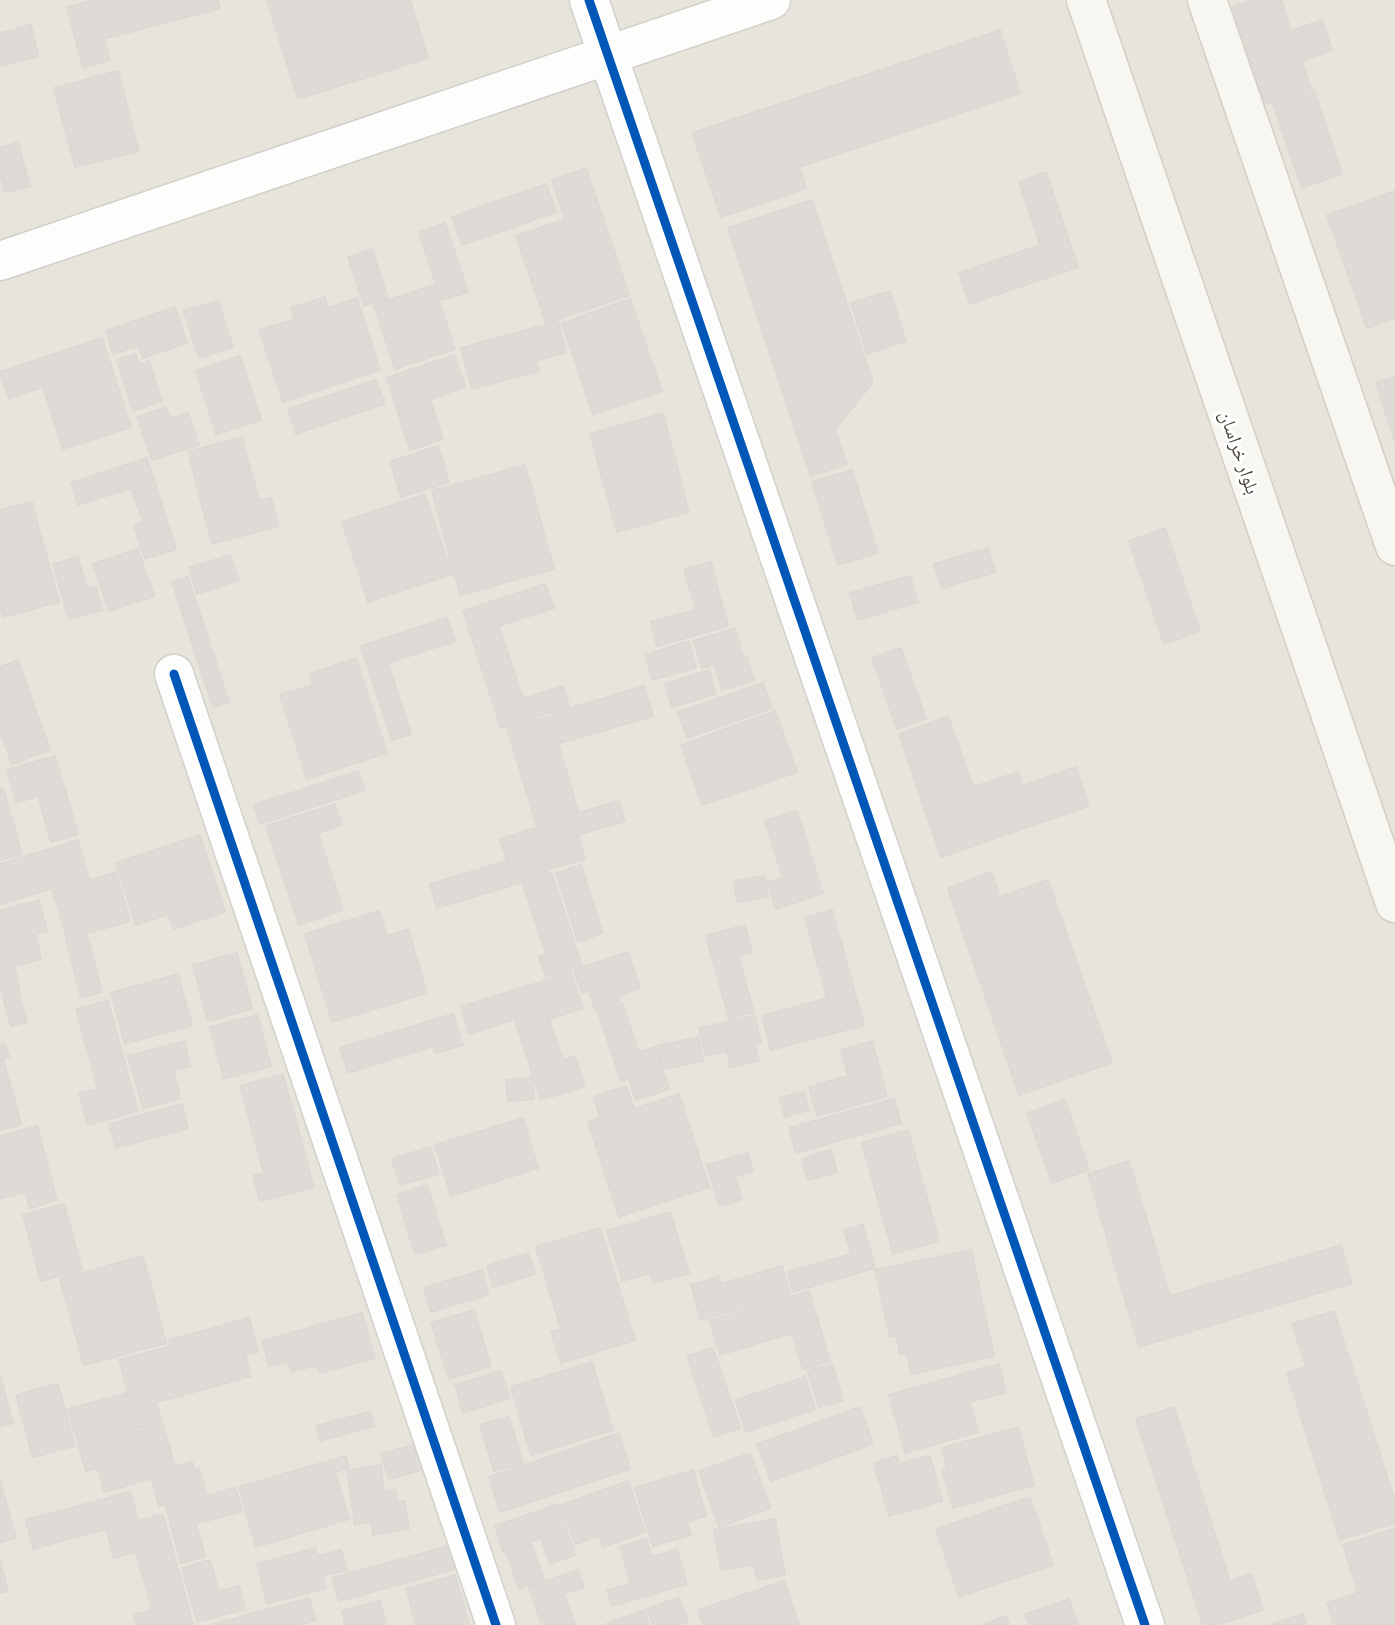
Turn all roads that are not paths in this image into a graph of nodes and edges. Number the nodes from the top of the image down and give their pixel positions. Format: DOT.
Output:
graph roads {
  1 [pos="589,0"];
  2 [pos="771,0"];
  3 [pos="1086,0"];
  4 [pos="1207,0"];
  5 [pos="607,56"];
  6 [pos="0,261"];
  7 [pos="1395,546"];
  8 [pos="174,674"];
  9 [pos="1395,903"];
  10 [pos="496,1625"];
  11 [pos="1145,1625"];
  1 -- 5 [label="street"];
  2 -- 5 [label="street"];
  3 -- 9 [label="main road, بلوار خراسان"];
  4 -- 7 [label="main road"];
  5 -- 6 [label="street"];
  5 -- 11 [label="street"];
  8 -- 10 [label="street"];
}
